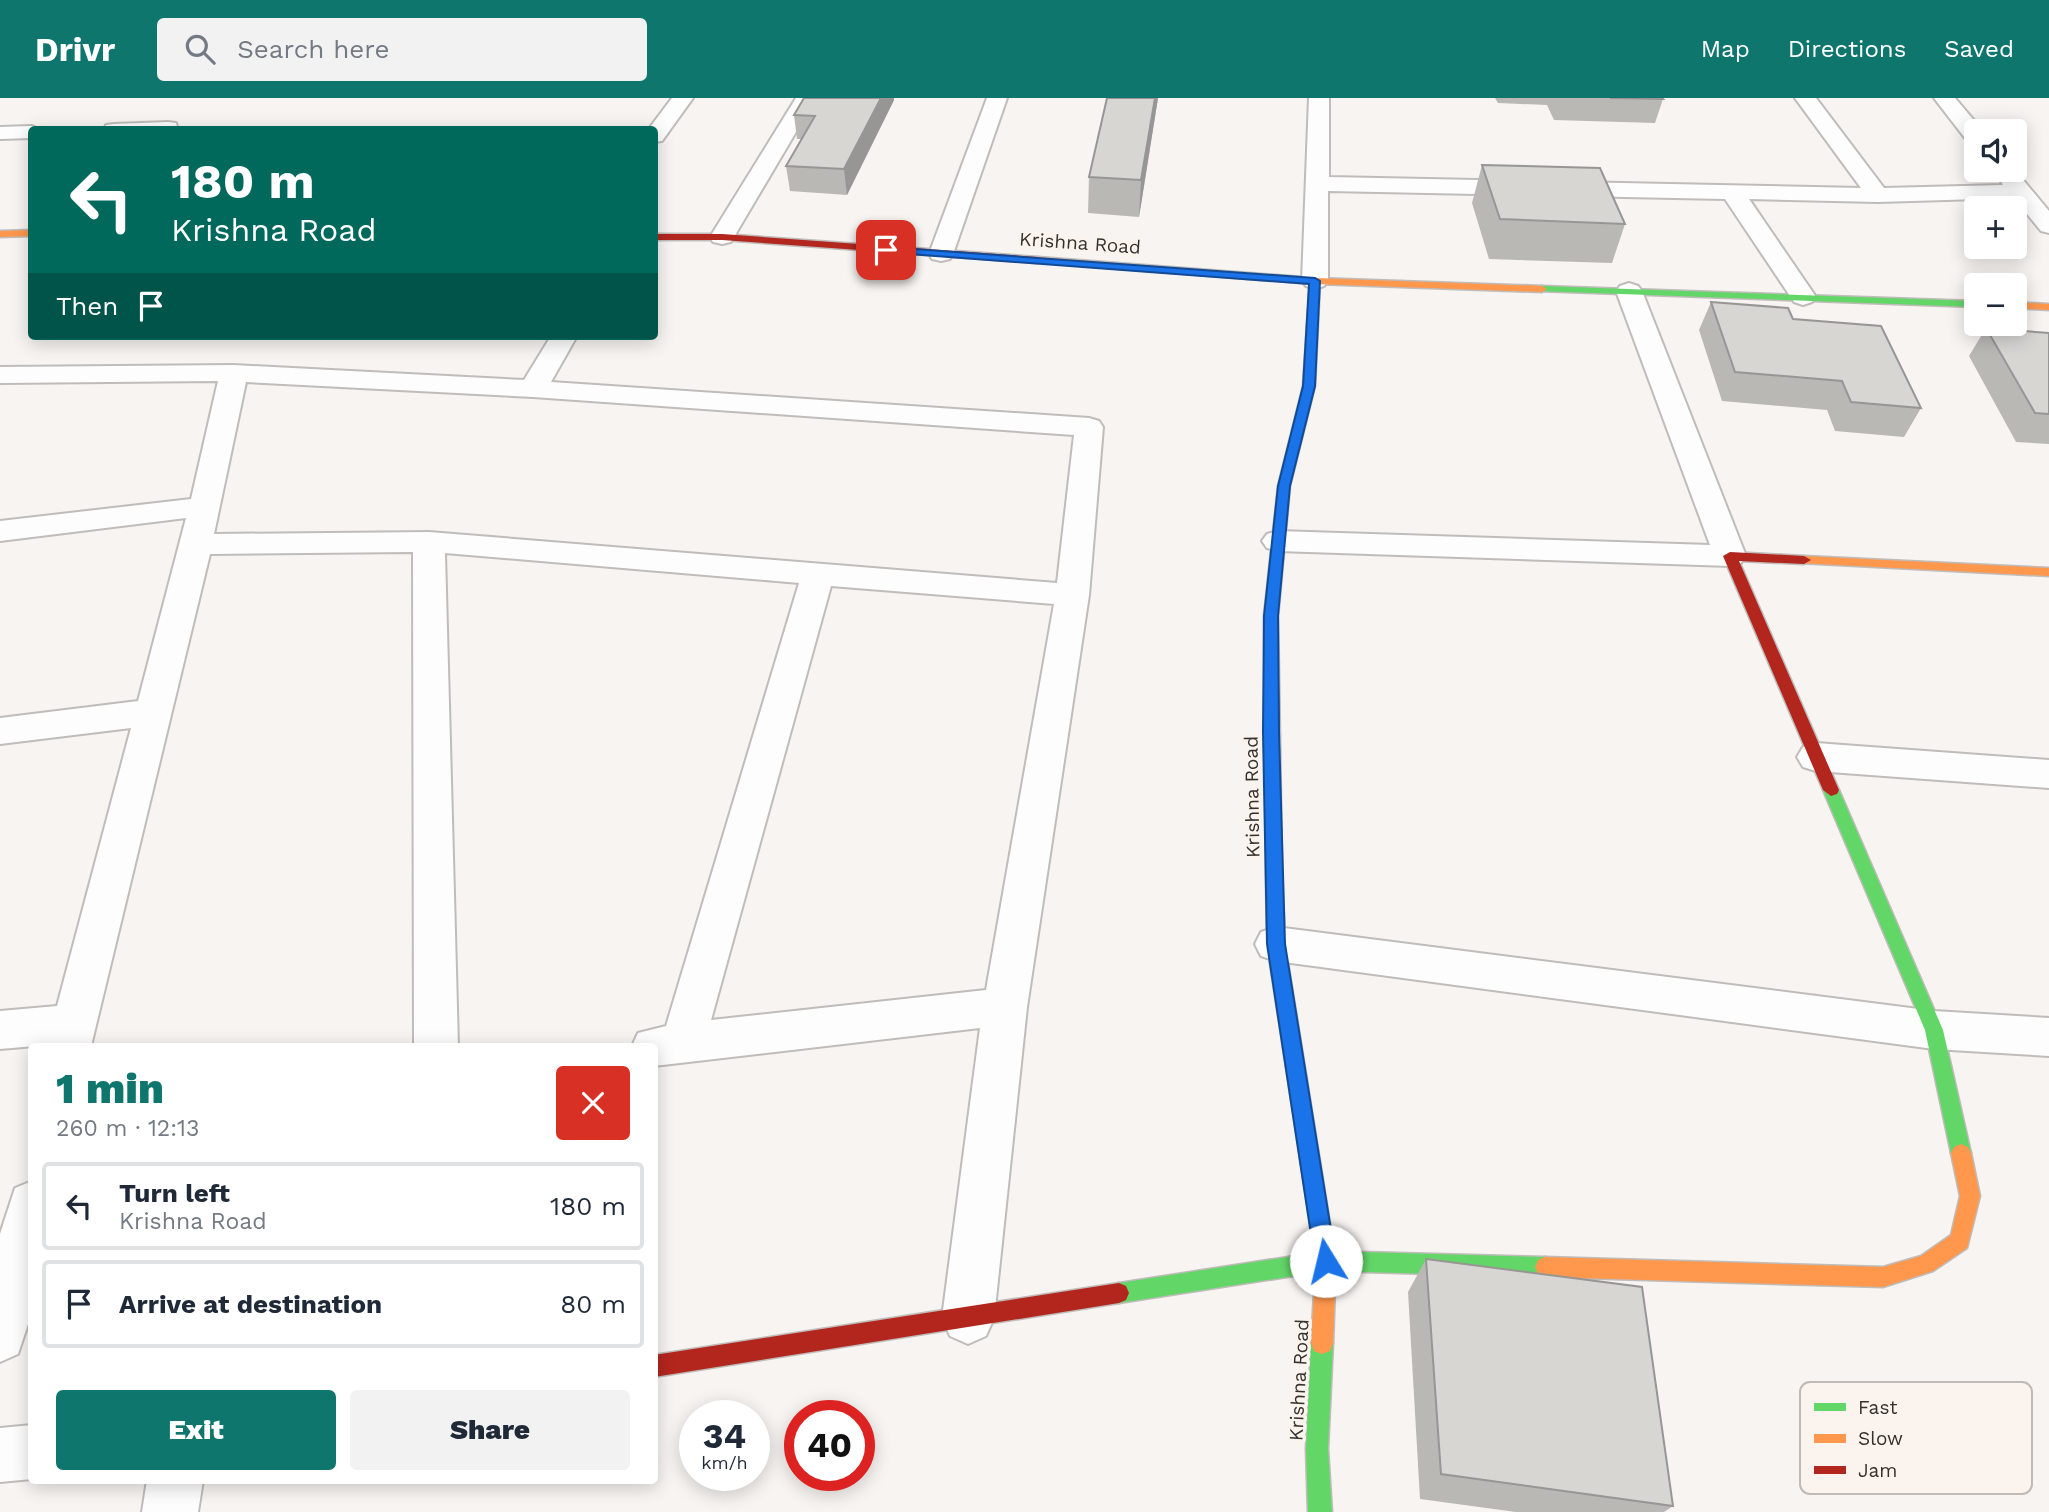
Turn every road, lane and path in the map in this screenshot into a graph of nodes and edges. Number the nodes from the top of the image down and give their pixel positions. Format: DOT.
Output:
graph roads {
  1 [pos="683,98"];
  2 [pos="806,98"];
  3 [pos="997,98"];
  4 [pos="1320,98"];
  5 [pos="1805,98"];
  6 [pos="1944,98"];
  7 [pos="1964,122"];
  8 [pos="658,131"];
  9 [pos="28,132"];
  10 [pos="0,133"];
  11 [pos="2013,182"];
  12 [pos="1317,184"];
  13 [pos="2020,191"];
  14 [pos="1732,192"];
  15 [pos="1878,195"];
  16 [pos="2049,226"];
  17 [pos="28,233"];
  18 [pos="0,234"];
  19 [pos="658,237"];
  20 [pos="722,237"];
  21 [pos="941,254"];
  22 [pos="1315,281"];
  23 [pos="1629,290"];
  24 [pos="1803,297"];
  25 [pos="1964,304"];
  26 [pos="2027,306"];
  27 [pos="2049,307"];
  28 [pos="563,340"];
  29 [pos="234,373"];
  30 [pos="0,375"];
  31 [pos="533,389"];
  32 [pos="203,507"];
  33 [pos="0,531"];
  34 [pos="1278,541"];
  35 [pos="429,542"];
  36 [pos="196,544"];
  37 [pos="1730,556"];
  38 [pos="2049,572"];
  39 [pos="818,574"];
  40 [pos="1072,595"];
  41 [pos="154,712"];
  42 [pos="0,732"];
  43 [pos="1816,757"];
  44 [pos="2049,774"];
  45 [pos="1276,944"];
  46 [pos="1005,1007"];
  47 [pos="0,1030"];
  48 [pos="1934,1030"];
  49 [pos="72,1035"];
  50 [pos="2049,1037"];
  51 [pos="436,1043"];
  52 [pos="669,1045"];
  53 [pos="28,1221"];
  54 [pos="1326,1261"];
  55 [pos="968,1318"];
  56 [pos="0,1336"];
  57 [pos="658,1365"];
  58 [pos="28,1452"];
  59 [pos="0,1455"];
  60 [pos="174,1484"];
  61 [pos="170,1512"];
  62 [pos="1320,1512"];
  1 -- 8 [label="street"];
  2 -- 20 [label="street"];
  3 -- 21 [label="street"];
  4 -- 12 [label="street"];
  5 -- 15 [label="street"];
  6 -- 7 [label="street"];
  9 -- 10 [label="street"];
  11 -- 13 [label="street"];
  12 -- 14 [label="street"];
  12 -- 22 [label="street"];
  13 -- 15 [label="street"];
  13 -- 16 [label="street"];
  14 -- 15 [label="street"];
  14 -- 24 [label="street"];
  17 -- 18 [label="street"];
  19 -- 20 [label="street, Krishna Road"];
  20 -- 21 [label="street, Krishna Road"];
  21 -- 22 [label="street, Krishna Road"];
  22 -- 23 [label="street"];
  22 -- 34 [label="street, Krishna Road"];
  23 -- 24 [label="street"];
  23 -- 37 [label="street"];
  24 -- 25 [label="street"];
  26 -- 27 [label="street"];
  28 -- 31 [label="street"];
  29 -- 30 [label="street"];
  29 -- 31 [label="street"];
  29 -- 32 [label="street"];
  31 -- 40 [label="street"];
  32 -- 33 [label="street"];
  32 -- 36 [label="street"];
  34 -- 37 [label="street"];
  34 -- 45 [label="street, Krishna Road"];
  35 -- 36 [label="street"];
  35 -- 39 [label="street"];
  35 -- 51 [label="street"];
  36 -- 41 [label="street"];
  37 -- 38 [label="street"];
  37 -- 43 [label="street"];
  39 -- 40 [label="street"];
  39 -- 52 [label="street"];
  40 -- 46 [label="street"];
  41 -- 42 [label="street"];
  41 -- 49 [label="street"];
  43 -- 44 [label="street"];
  43 -- 48 [label="street"];
  45 -- 48 [label="street"];
  45 -- 54 [label="street, Krishna Road"];
  46 -- 52 [label="street"];
  46 -- 55 [label="street"];
  47 -- 49 [label="street"];
  48 -- 50 [label="street"];
  48 -- 54 [label="street"];
  53 -- 56 [label="street"];
  54 -- 55 [label="street"];
  54 -- 62 [label="street, Krishna Road"];
  55 -- 57 [label="street"];
  58 -- 59 [label="street"];
  60 -- 61 [label="street"];
}
